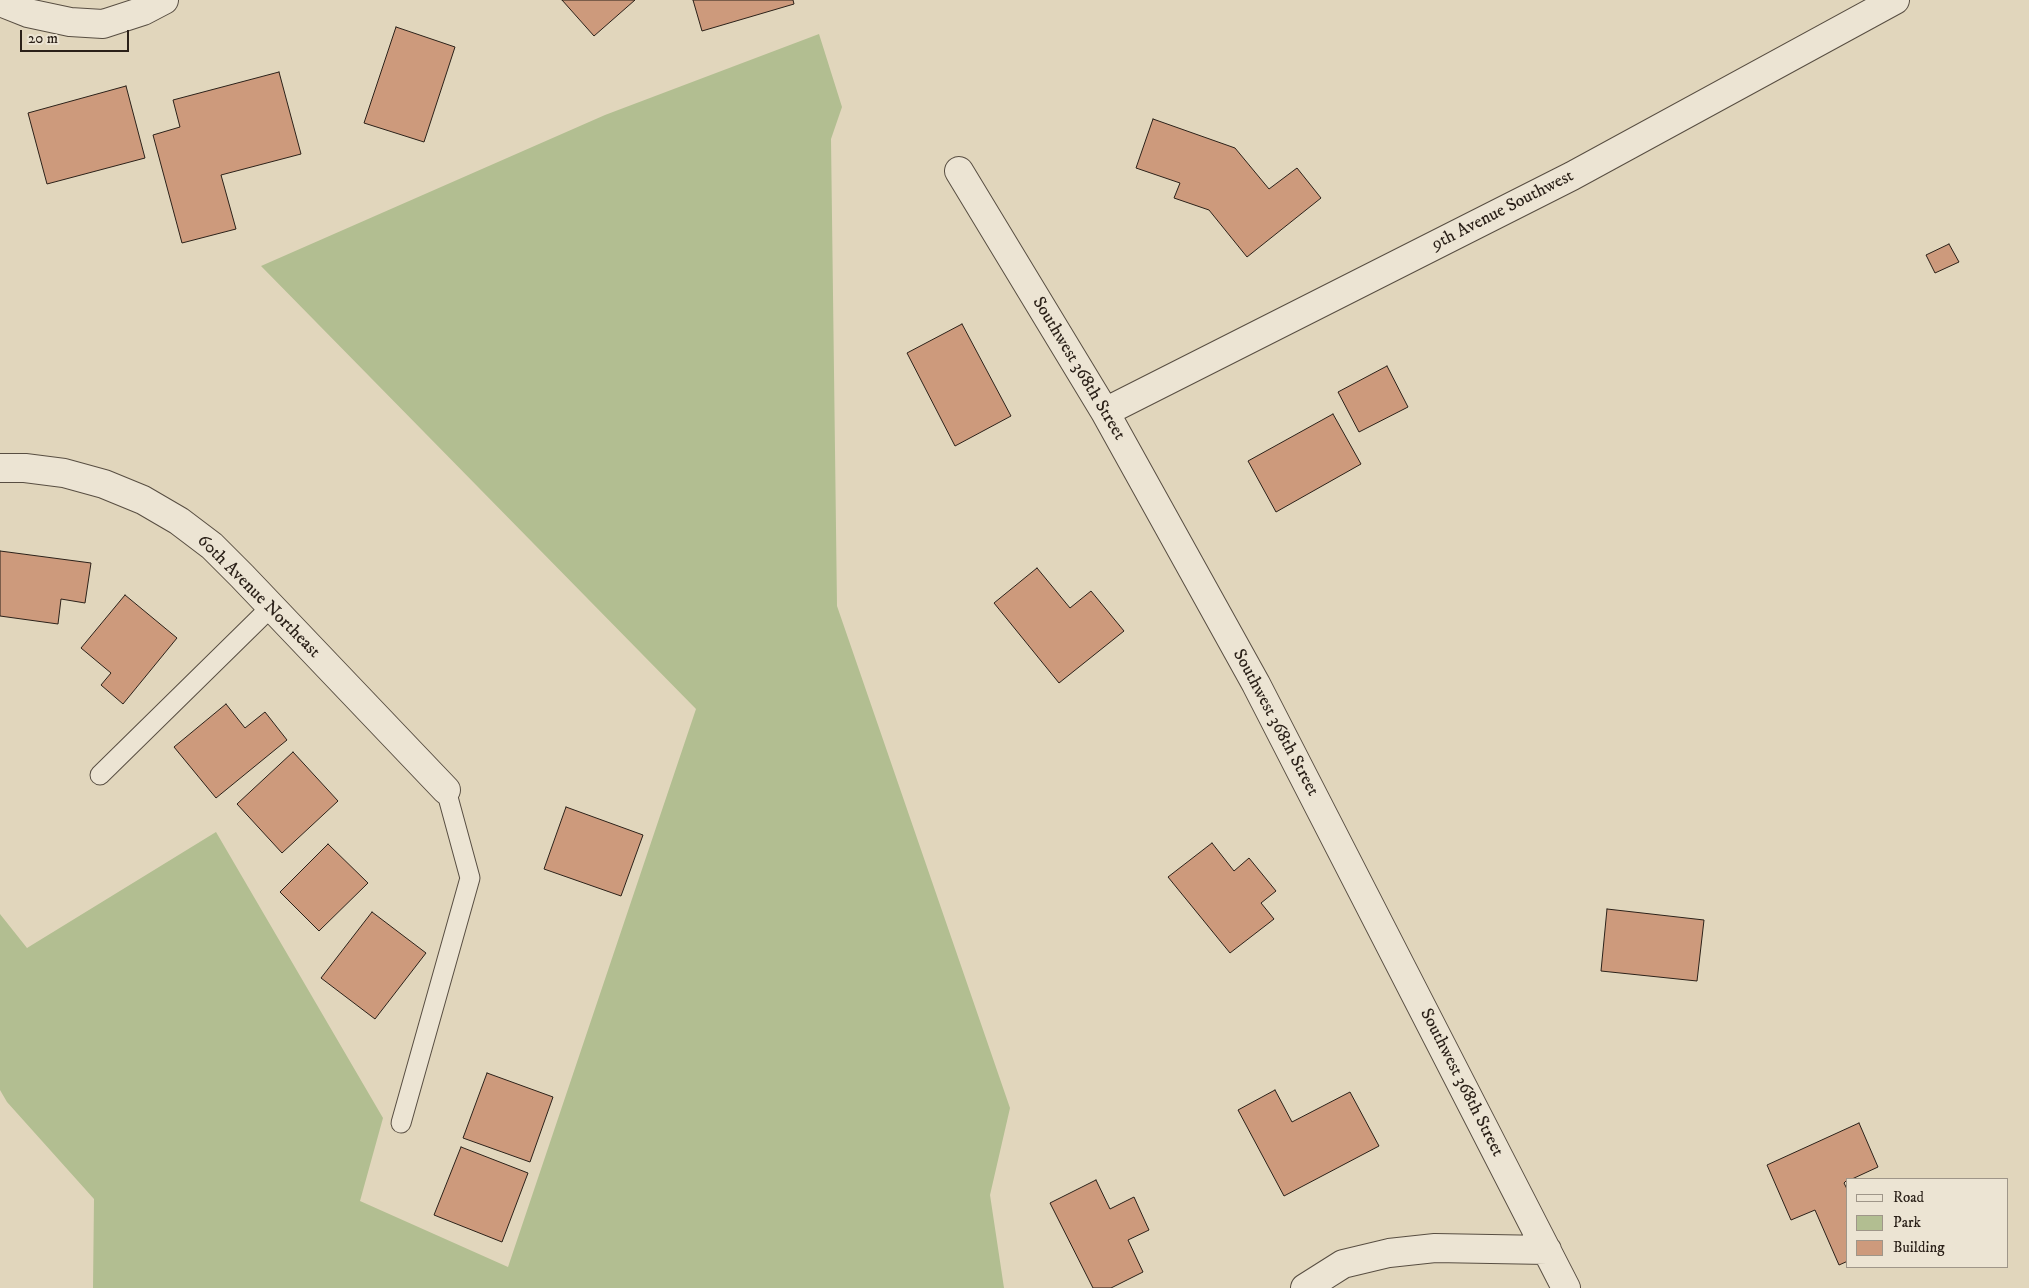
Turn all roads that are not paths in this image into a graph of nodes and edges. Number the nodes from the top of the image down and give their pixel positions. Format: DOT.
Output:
graph roads {
  1 [pos="164,0"];
  2 [pos="1895,0"];
  3 [pos="0,2"];
  4 [pos="959,171"];
  5 [pos="1105,412"];
  6 [pos="0,468"];
  7 [pos="271,607"];
  8 [pos="100,775"];
  9 [pos="446,790"];
  10 [pos="401,1123"];
  11 [pos="1547,1250"];
  12 [pos="1305,1288"];
  13 [pos="1566,1288"];
  1 -- 3 [label="street"];
  2 -- 5 [label="street, 9th Avenue Southwest"];
  4 -- 5 [label="street, Southwest 368th Street"];
  5 -- 11 [label="street, Southwest 368th Street"];
  6 -- 7 [label="street, 60th Avenue Northeast"];
  7 -- 8 [label="lane"];
  7 -- 9 [label="street, 60th Avenue Northeast"];
  9 -- 10 [label="lane"];
  11 -- 12 [label="street"];
  11 -- 13 [label="street, Southwest 368th Street"];
}
